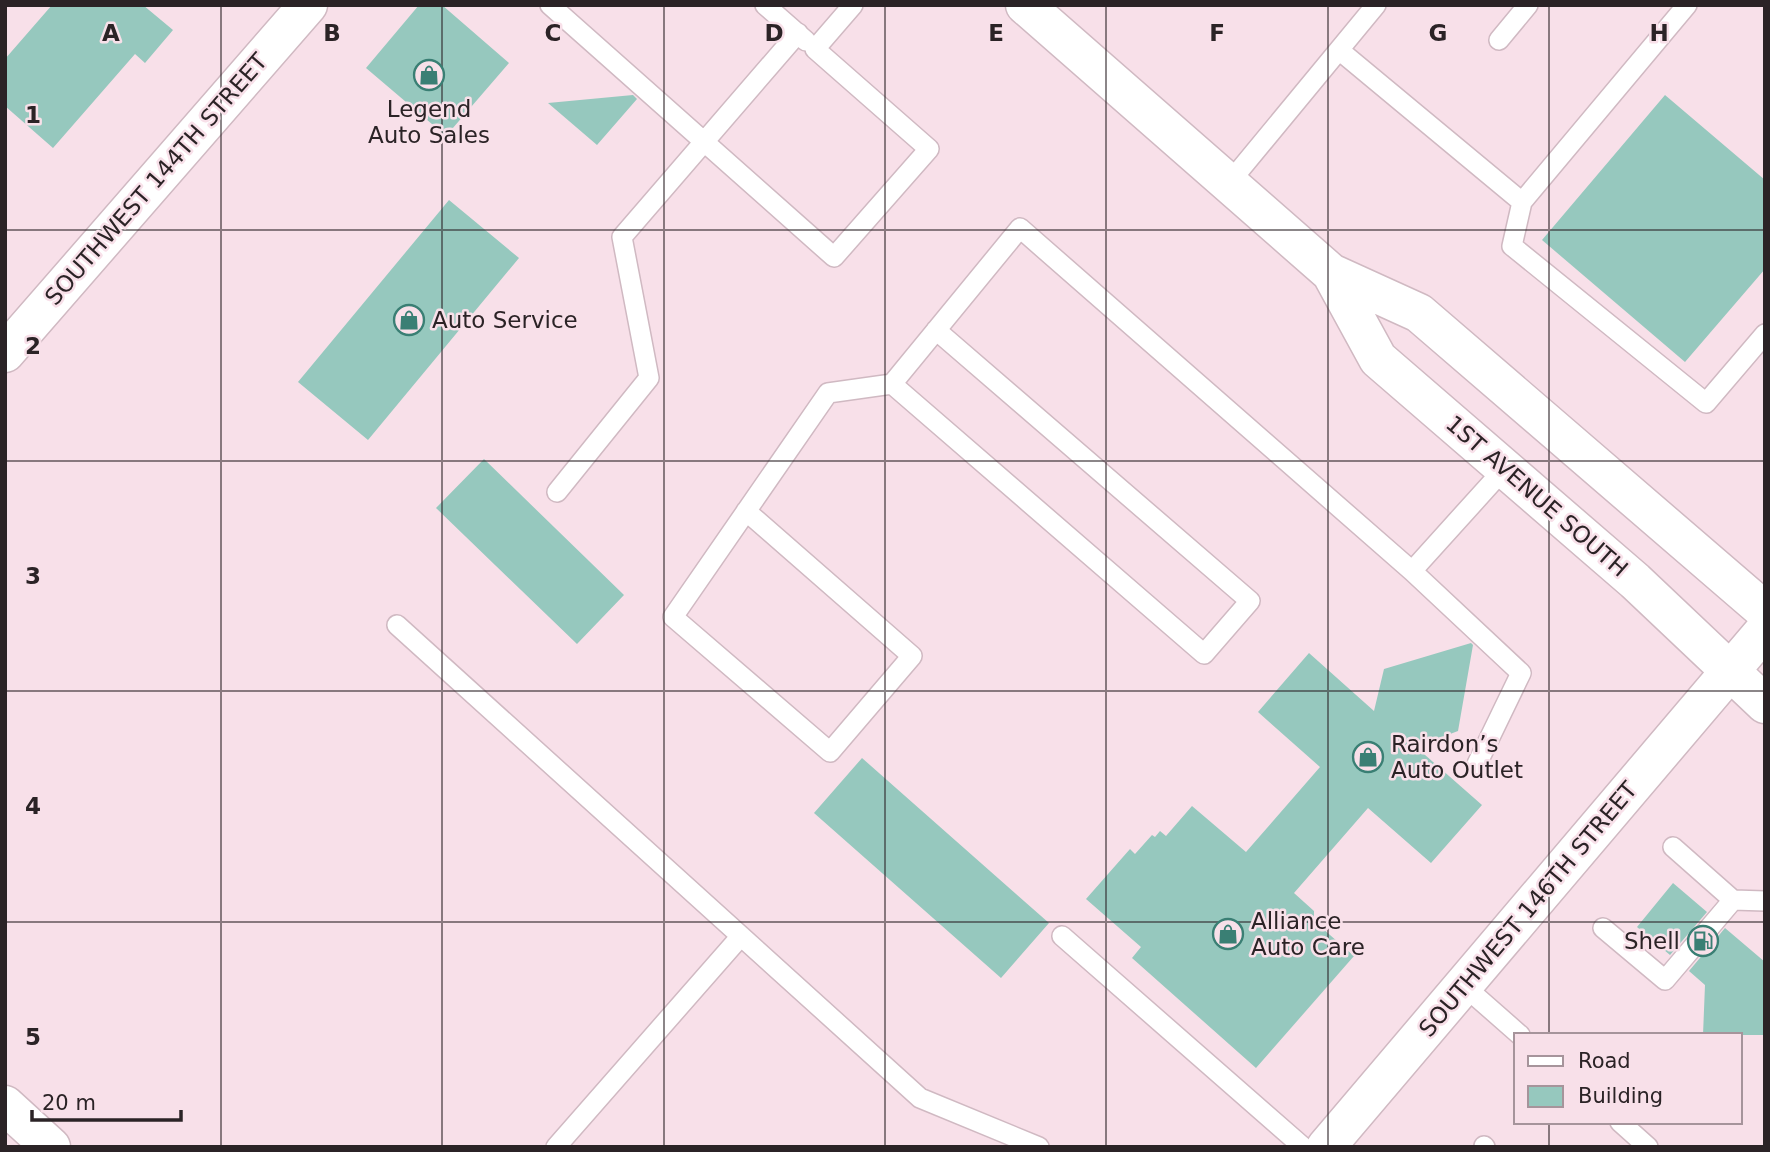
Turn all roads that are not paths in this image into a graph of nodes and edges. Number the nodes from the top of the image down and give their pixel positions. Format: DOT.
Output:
graph roads {
  1 [pos="307,5"];
  2 [pos="550,5"];
  3 [pos="765,5"];
  4 [pos="853,5"];
  5 [pos="1025,5"];
  6 [pos="1376,5"];
  7 [pos="1528,5"];
  8 [pos="1687,5"];
  9 [pos="797,33"];
  10 [pos="1499,40"];
  11 [pos="815,49"];
  12 [pos="1339,50"];
  13 [pos="703,142"];
  14 [pos="1229,183"];
  15 [pos="1522,202"];
  16 [pos="1331,273"];
  17 [pos="936,330"];
  18 [pos="1765,334"];
  19 [pos="5,353"];
  20 [pos="892,384"];
  21 [pos="1505,468"];
  22 [pos="557,492"];
  23 [pos="746,511"];
  24 [pos="1412,570"];
  25 [pos="1765,611"];
  26 [pos="397,625"];
  27 [pos="1765,630"];
  28 [pos="1729,671"];
  29 [pos="1765,704"];
  30 [pos="1477,764"];
  31 [pos="1673,847"];
  32 [pos="1733,900"];
  33 [pos="1765,901"];
  34 [pos="1603,928"];
  35 [pos="741,936"];
  36 [pos="1062,936"];
  37 [pos="1463,985"];
  38 [pos="1518,1033"];
  39 [pos="5,1105"];
  40 [pos="1622,1124"];
  41 [pos="51,1147"];
  42 [pos="556,1147"];
  43 [pos="1039,1147"];
  44 [pos="1303,1147"];
  45 [pos="1326,1147"];
  46 [pos="1648,1147"];
  1 -- 19 [label="main road, SOUTHWEST 144TH STREET"];
  2 -- 13 [label="lane"];
  3 -- 9 [label="lane"];
  4 -- 11 [label="lane"];
  5 -- 14 [label="main road, 1ST AVENUE SOUTH"];
  6 -- 12 [label="lane"];
  7 -- 10 [label="lane"];
  8 -- 15 [label="lane"];
  9 -- 11 [label="lane"];
  9 -- 13 [label="lane"];
  11 -- 13 [label="lane"];
  12 -- 14 [label="lane"];
  12 -- 15 [label="lane"];
  13 -- 22 [label="lane"];
  14 -- 16 [label="main road, 1ST AVENUE SOUTH"];
  15 -- 18 [label="lane"];
  16 -- 21 [label="main road, 1ST AVENUE SOUTH"];
  16 -- 25 [label="main road, 1ST AVENUE SOUTH"];
  17 -- 20 [label="lane"];
  17 -- 20 [label="lane"];
  17 -- 24 [label="lane"];
  20 -- 23 [label="lane"];
  21 -- 24 [label="lane"];
  21 -- 28 [label="main road, 1ST AVENUE SOUTH"];
  23 -- 23 [label="lane"];
  24 -- 30 [label="lane"];
  26 -- 35 [label="lane"];
  27 -- 28 [label="main road, SOUTHWEST 146TH STREET"];
  28 -- 29 [label="main road, 1ST AVENUE SOUTH"];
  28 -- 37 [label="main road, SOUTHWEST 146TH STREET"];
  31 -- 32 [label="lane"];
  32 -- 33 [label="lane"];
  32 -- 34 [label="lane"];
  35 -- 42 [label="lane"];
  35 -- 43 [label="lane"];
  36 -- 44 [label="lane"];
  37 -- 38 [label="lane"];
  37 -- 45 [label="main road, SOUTHWEST 146TH STREET"];
  39 -- 41 [label="main road"];
  40 -- 46 [label="lane"];
}
